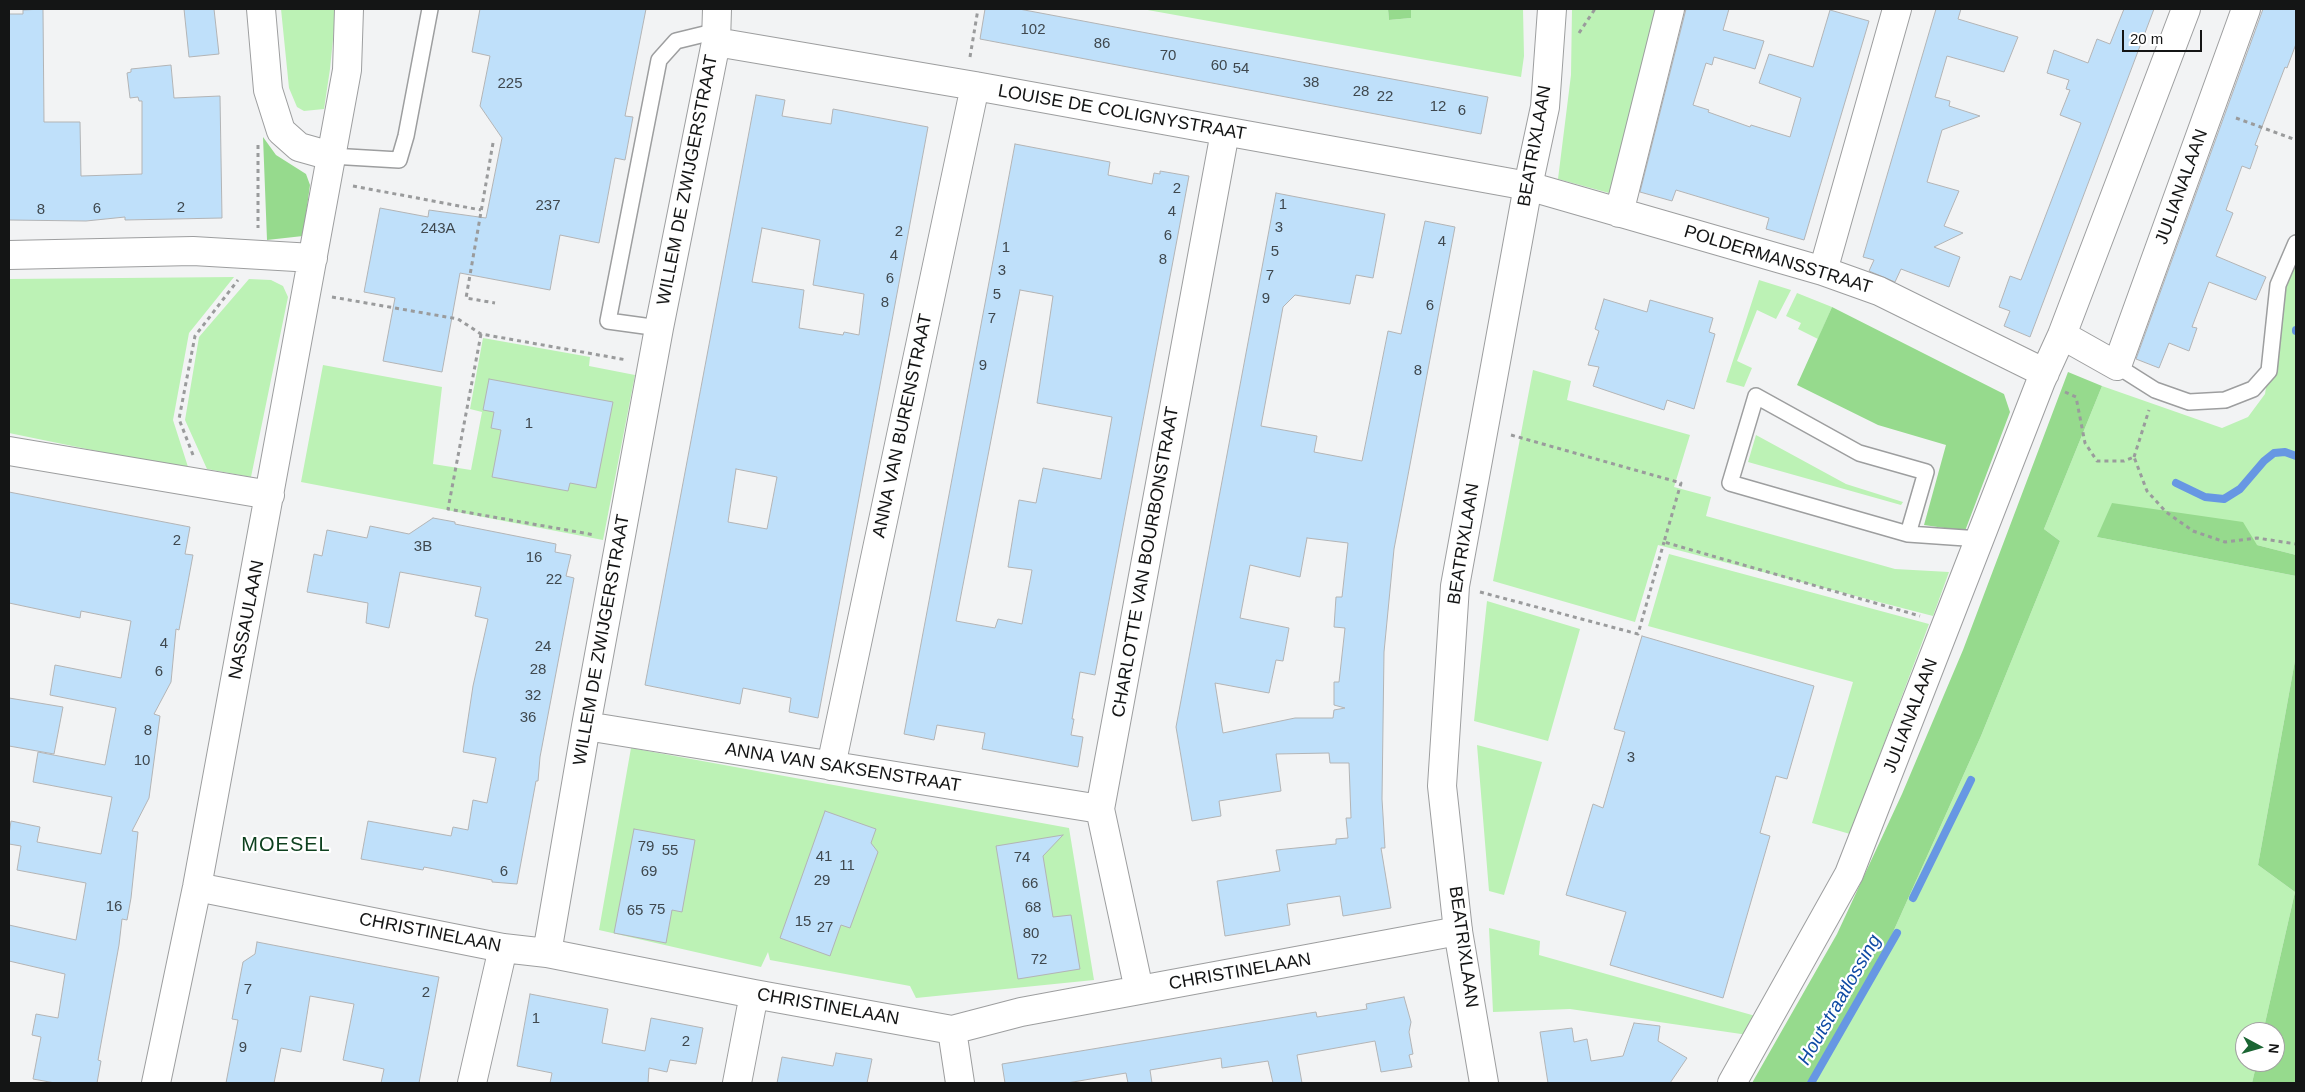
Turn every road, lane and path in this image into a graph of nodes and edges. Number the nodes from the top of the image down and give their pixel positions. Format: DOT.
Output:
graph roads {
  1 [pos="261,9"];
  2 [pos="349,9"];
  3 [pos="430,9"];
  4 [pos="978,9"];
  5 [pos="1552,9"];
  6 [pos="1670,9"];
  7 [pos="1897,9"];
  8 [pos="2186,9"];
  9 [pos="2246,9"];
  10 [pos="717,27"];
  11 [pos="975,86"];
  12 [pos="2210,109"];
  13 [pos="1225,132"];
  14 [pos="2296,140"];
  15 [pos="258,142"];
  16 [pos="493,142"];
  17 [pos="329,169"];
  18 [pos="1528,186"];
  19 [pos="481,210"];
  20 [pos="1619,213"];
  21 [pos="2296,243"];
  22 [pos="9,254"];
  23 [pos="258,255"];
  24 [pos="313,258"];
  25 [pos="1823,271"];
  26 [pos="306,292"];
  27 [pos="496,303"];
  28 [pos="659,328"];
  29 [pos="481,334"];
  30 [pos="2062,335"];
  31 [pos="652,365"];
  32 [pos="2117,366"];
  33 [pos="2043,377"];
  34 [pos="2155,390"];
  35 [pos="1484,428"];
  36 [pos="9,451"];
  37 [pos="2134,457"];
  38 [pos="204,484"];
  39 [pos="270,495"];
  40 [pos="1908,534"];
  41 [pos="1980,539"];
  42 [pos="620,540"];
  43 [pos="1664,542"];
  44 [pos="2296,544"];
  45 [pos="1455,586"];
  46 [pos="1947,624"];
  47 [pos="586,726"];
  48 [pos="830,766"];
  49 [pos="1100,809"];
  50 [pos="196,887"];
  51 [pos="1458,931"];
  52 [pos="503,948"];
  53 [pos="548,952"];
  54 [pos="1139,990"];
  55 [pos="754,994"];
  56 [pos="952,1030"];
  57 [pos="156,1083"];
  58 [pos="472,1083"];
  59 [pos="737,1083"];
  60 [pos="960,1083"];
  61 [pos="1484,1083"];
  62 [pos="1732,1083"];
  1 -- 17 [label="street"];
  2 -- 17 [label="street, NASSAULAAN"];
  3 -- 17 [label="lane"];
  4 -- 11 [label="path"];
  5 -- 18 [label="street, BEATRIXLAAN"];
  6 -- 20 [label="street"];
  7 -- 25 [label="street"];
  8 -- 30 [label="street, JULIANALAAN"];
  9 -- 12 [label="street, JULIANALAAN"];
  10 -- 11 [label="street, LOUISE DE COLIGNYSTRAAT"];
  10 -- 28 [label="street, WILLEM DE ZWIJGERSTRAAT"];
  10 -- 28 [label="lane, WILLEM DE ZWIJGERSTRAAT"];
  11 -- 13 [label="street, LOUISE DE COLIGNYSTRAAT"];
  11 -- 48 [label="street, ANNA VAN BURENSTRAAT"];
  12 -- 14 [label="path"];
  12 -- 32 [label="street, JULIANALAAN"];
  13 -- 18 [label="street, LOUISE DE COLIGNYSTRAAT"];
  13 -- 49 [label="street, CHARLOTTE VAN BOURBONSTRAAT"];
  15 -- 23 [label="path"];
  16 -- 19 [label="path"];
  17 -- 19 [label="path"];
  17 -- 24 [label="street, NASSAULAAN"];
  18 -- 20 [label="street, POLDERMANSSTRAAT"];
  18 -- 35 [label="street, BEATRIXLAAN"];
  19 -- 27 [label="path"];
  20 -- 25 [label="street, POLDERMANSSTRAAT"];
  21 -- 34 [label="lane"];
  22 -- 23 [label="street"];
  23 -- 24 [label="street"];
  23 -- 38 [label="path"];
  24 -- 26 [label="street, NASSAULAAN"];
  25 -- 33 [label="street, POLDERMANSSTRAAT"];
  26 -- 29 [label="path"];
  26 -- 39 [label="street, NASSAULAAN"];
  28 -- 31 [label="street, WILLEM DE ZWIJGERSTRAAT"];
  29 -- 31 [label="path"];
  29 -- 42 [label="path"];
  30 -- 32 [label="street"];
  30 -- 33 [label="street, JULIANALAAN"];
  31 -- 42 [label="street, WILLEM DE ZWIJGERSTRAAT"];
  32 -- 34 [label="lane"];
  33 -- 37 [label="path"];
  33 -- 41 [label="street, JULIANALAAN"];
  34 -- 37 [label="path"];
  35 -- 43 [label="path"];
  35 -- 45 [label="street, BEATRIXLAAN"];
  36 -- 38 [label="street"];
  37 -- 44 [label="path"];
  38 -- 39 [label="street"];
  39 -- 50 [label="street, NASSAULAAN"];
  40 -- 40 [label="lane"];
  40 -- 41 [label="lane"];
  41 -- 46 [label="street, JULIANALAAN"];
  42 -- 47 [label="street, WILLEM DE ZWIJGERSTRAAT"];
  43 -- 45 [label="path"];
  43 -- 46 [label="path"];
  45 -- 51 [label="street, BEATRIXLAAN"];
  46 -- 62 [label="street, JULIANALAAN"];
  47 -- 48 [label="street, ANNA VAN SAKSENSTRAAT"];
  47 -- 53 [label="street, WILLEM DE ZWIJGERSTRAAT"];
  48 -- 49 [label="street, ANNA VAN SAKSENSTRAAT"];
  49 -- 54 [label="street, CHARLOTTE VAN BOURBONSTRAAT"];
  50 -- 52 [label="street, CHRISTINELAAN"];
  50 -- 57 [label="street, NASSAULAAN"];
  51 -- 54 [label="street, CHRISTINELAAN"];
  51 -- 61 [label="street, BEATRIXLAAN"];
  52 -- 53 [label="street, CHRISTINELAAN"];
  52 -- 58 [label="street"];
  53 -- 55 [label="street, CHRISTINELAAN"];
  54 -- 56 [label="street, CHRISTINELAAN"];
  55 -- 56 [label="street, CHRISTINELAAN"];
  55 -- 59 [label="street"];
  56 -- 60 [label="street"];
}
